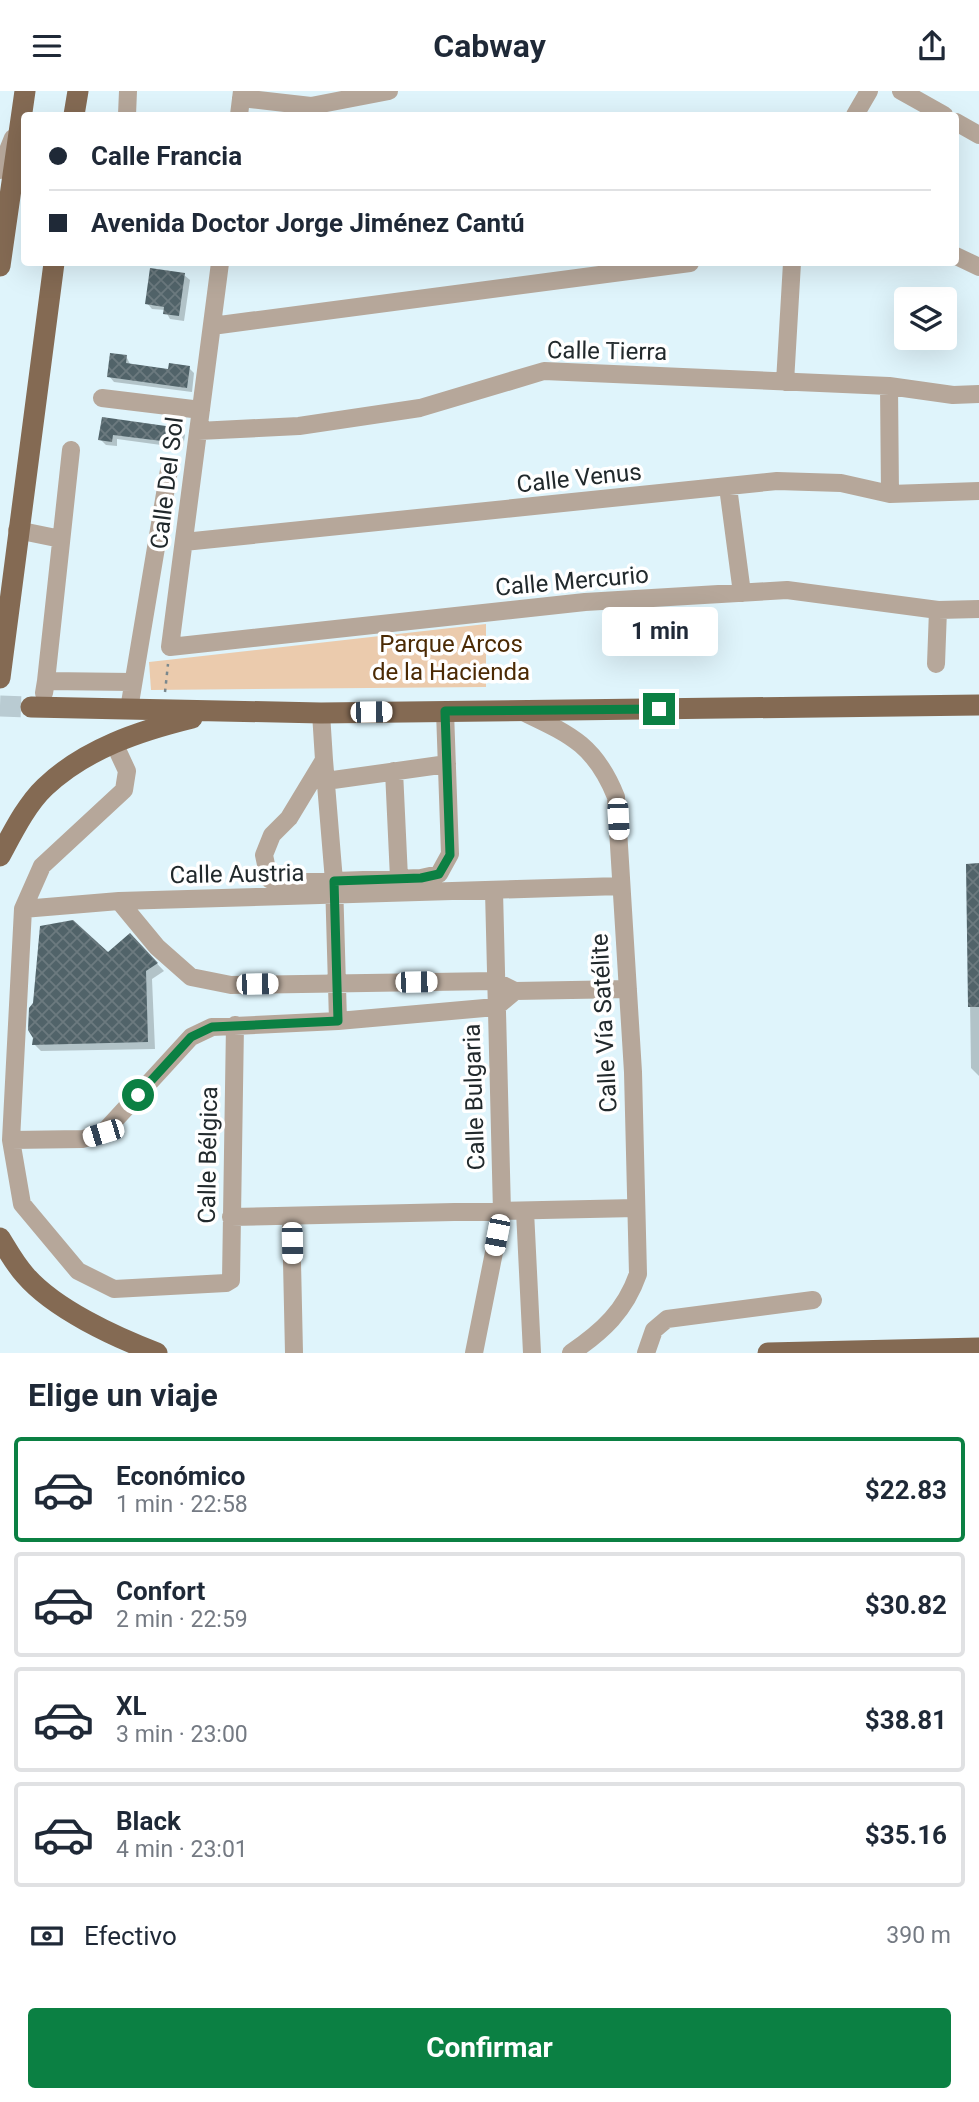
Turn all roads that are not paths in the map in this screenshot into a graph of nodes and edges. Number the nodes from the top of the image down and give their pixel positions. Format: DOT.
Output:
graph roads {
  1 [pos="78,91"];
  2 [pos="128,91"];
  3 [pos="389,91"];
  4 [pos="869,91"];
  5 [pos="901,91"];
  6 [pos="23,101"];
  7 [pos="241,101"];
  8 [pos="74,112"];
  9 [pos="127,112"];
  10 [pos="857,112"];
  11 [pos="939,112"];
  12 [pos="21,115"];
  13 [pos="959,124"];
  14 [pos="979,135"];
  15 [pos="0,170"];
  16 [pos="959,257"];
  17 [pos="0,266"];
  18 [pos="54,266"];
  19 [pos="220,266"];
  20 [pos="636,266"];
  21 [pos="792,266"];
  22 [pos="979,267"];
  23 [pos="565,270"];
  24 [pos="212,326"];
  25 [pos="785,381"];
  26 [pos="890,386"];
  27 [pos="979,394"];
  28 [pos="102,398"];
  29 [pos="201,410"];
  30 [pos="198,431"];
  31 [pos="71,450"];
  32 [pos="169,470"];
  33 [pos="729,487"];
  34 [pos="979,491"];
  35 [pos="890,494"];
  36 [pos="9,534"];
  37 [pos="61,539"];
  38 [pos="184,542"];
  39 [pos="742,593"];
  40 [pos="979,609"];
  41 [pos="938,610"];
  42 [pos="170,647"];
  43 [pos="936,664"];
  44 [pos="0,678"];
  45 [pos="46,681"];
  46 [pos="133,682"];
  47 [pos="979,705"];
  48 [pos="36,707"];
  49 [pos="130,709"];
  50 [pos="445,711"];
  51 [pos="521,711"];
  52 [pos="215,713"];
  53 [pos="321,713"];
  54 [pos="114,743"];
  55 [pos="324,760"];
  56 [pos="447,764"];
  57 [pos="394,771"];
  58 [pos="326,781"];
  59 [pos="0,856"];
  60 [pos="399,879"];
  61 [pos="621,886"];
  62 [pos="335,889"];
  63 [pos="494,891"];
  64 [pos="119,901"];
  65 [pos="23,909"];
  66 [pos="495,981"];
  67 [pos="336,983"];
  68 [pos="628,989"];
  69 [pos="515,991"];
  70 [pos="496,1007"];
  71 [pos="338,1021"];
  72 [pos="235,1025"];
  73 [pos="10,1140"];
  74 [pos="636,1208"];
  75 [pos="525,1211"];
  76 [pos="502,1212"];
  77 [pos="291,1216"];
  78 [pos="231,1217"];
  79 [pos="0,1238"];
  80 [pos="813,1300"];
  81 [pos="979,1348"];
  82 [pos="157,1353"];
  83 [pos="294,1353"];
  84 [pos="474,1353"];
  85 [pos="532,1353"];
  86 [pos="571,1353"];
  87 [pos="646,1353"];
  88 [pos="768,1353"];
  1 -- 8 [label="main road"];
  2 -- 9 [label="street"];
  3 -- 7 [label="street"];
  4 -- 10 [label="street"];
  5 -- 11 [label="street"];
  6 -- 15 [label="street"];
  12 -- 17 [label="main road"];
  13 -- 14 [label="street"];
  16 -- 22 [label="street"];
  18 -- 36 [label="main road"];
  19 -- 24 [label="street, Calle Del Sol"];
  20 -- 23 [label="street"];
  21 -- 25 [label="street"];
  23 -- 24 [label="street"];
  24 -- 29 [label="street, Calle Del Sol"];
  25 -- 26 [label="street, Calle Tierra"];
  25 -- 30 [label="street, Calle Tierra"];
  26 -- 27 [label="street, Calle Tierra"];
  26 -- 35 [label="street"];
  28 -- 29 [label="street"];
  29 -- 30 [label="street, Calle Del Sol"];
  30 -- 38 [label="street, Calle Del Sol"];
  31 -- 37 [label="street"];
  32 -- 46 [label="street"];
  33 -- 35 [label="street, Calle Venus"];
  33 -- 38 [label="street, Calle Venus"];
  33 -- 39 [label="street"];
  34 -- 35 [label="street, Calle Venus"];
  36 -- 37 [label="street"];
  36 -- 44 [label="main road"];
  37 -- 45 [label="street"];
  38 -- 42 [label="street, Calle Del Sol"];
  39 -- 41 [label="street, Calle Mercurio"];
  39 -- 42 [label="street, Calle Mercurio"];
  40 -- 41 [label="street, Calle Mercurio"];
  41 -- 43 [label="street"];
  45 -- 46 [label="street"];
  45 -- 48 [label="street"];
  46 -- 49 [label="street"];
  47 -- 51 [label="main road"];
  48 -- 49 [label="main road"];
  49 -- 52 [label="main road"];
  50 -- 51 [label="main road"];
  50 -- 53 [label="main road"];
  50 -- 56 [label="street"];
  51 -- 61 [label="street, Calle Vía Satélite"];
  52 -- 53 [label="main road"];
  52 -- 54 [label="main road"];
  53 -- 55 [label="street"];
  54 -- 59 [label="main road"];
  54 -- 65 [label="street"];
  55 -- 58 [label="street"];
  55 -- 62 [label="street"];
  56 -- 57 [label="street"];
  56 -- 60 [label="street"];
  57 -- 58 [label="street"];
  57 -- 60 [label="street"];
  58 -- 62 [label="street"];
  60 -- 62 [label="street"];
  61 -- 63 [label="street, Calle Austria"];
  61 -- 68 [label="street, Calle Vía Satélite"];
  62 -- 63 [label="street, Calle Austria"];
  62 -- 64 [label="street, Calle Austria"];
  62 -- 67 [label="street"];
  63 -- 66 [label="street, Calle Bulgaria"];
  64 -- 65 [label="street, Calle Austria"];
  64 -- 67 [label="street"];
  65 -- 73 [label="street"];
  66 -- 67 [label="street"];
  66 -- 69 [label="street"];
  66 -- 70 [label="street, Calle Bulgaria"];
  67 -- 71 [label="street"];
  68 -- 69 [label="street"];
  68 -- 74 [label="street, Calle Vía Satélite"];
  69 -- 70 [label="street"];
  70 -- 71 [label="street"];
  70 -- 76 [label="street, Calle Bulgaria"];
  71 -- 72 [label="street"];
  72 -- 73 [label="street"];
  72 -- 78 [label="street, Calle Bélgica"];
  73 -- 78 [label="street, Calle Bélgica"];
  74 -- 75 [label="street"];
  74 -- 86 [label="street, Calle Vía Satélite"];
  75 -- 76 [label="street"];
  75 -- 85 [label="street"];
  76 -- 77 [label="street"];
  76 -- 84 [label="street, Calle Bulgaria"];
  77 -- 78 [label="street"];
  77 -- 83 [label="street"];
  79 -- 82 [label="main road"];
  80 -- 87 [label="street"];
  81 -- 88 [label="main road"];
}
